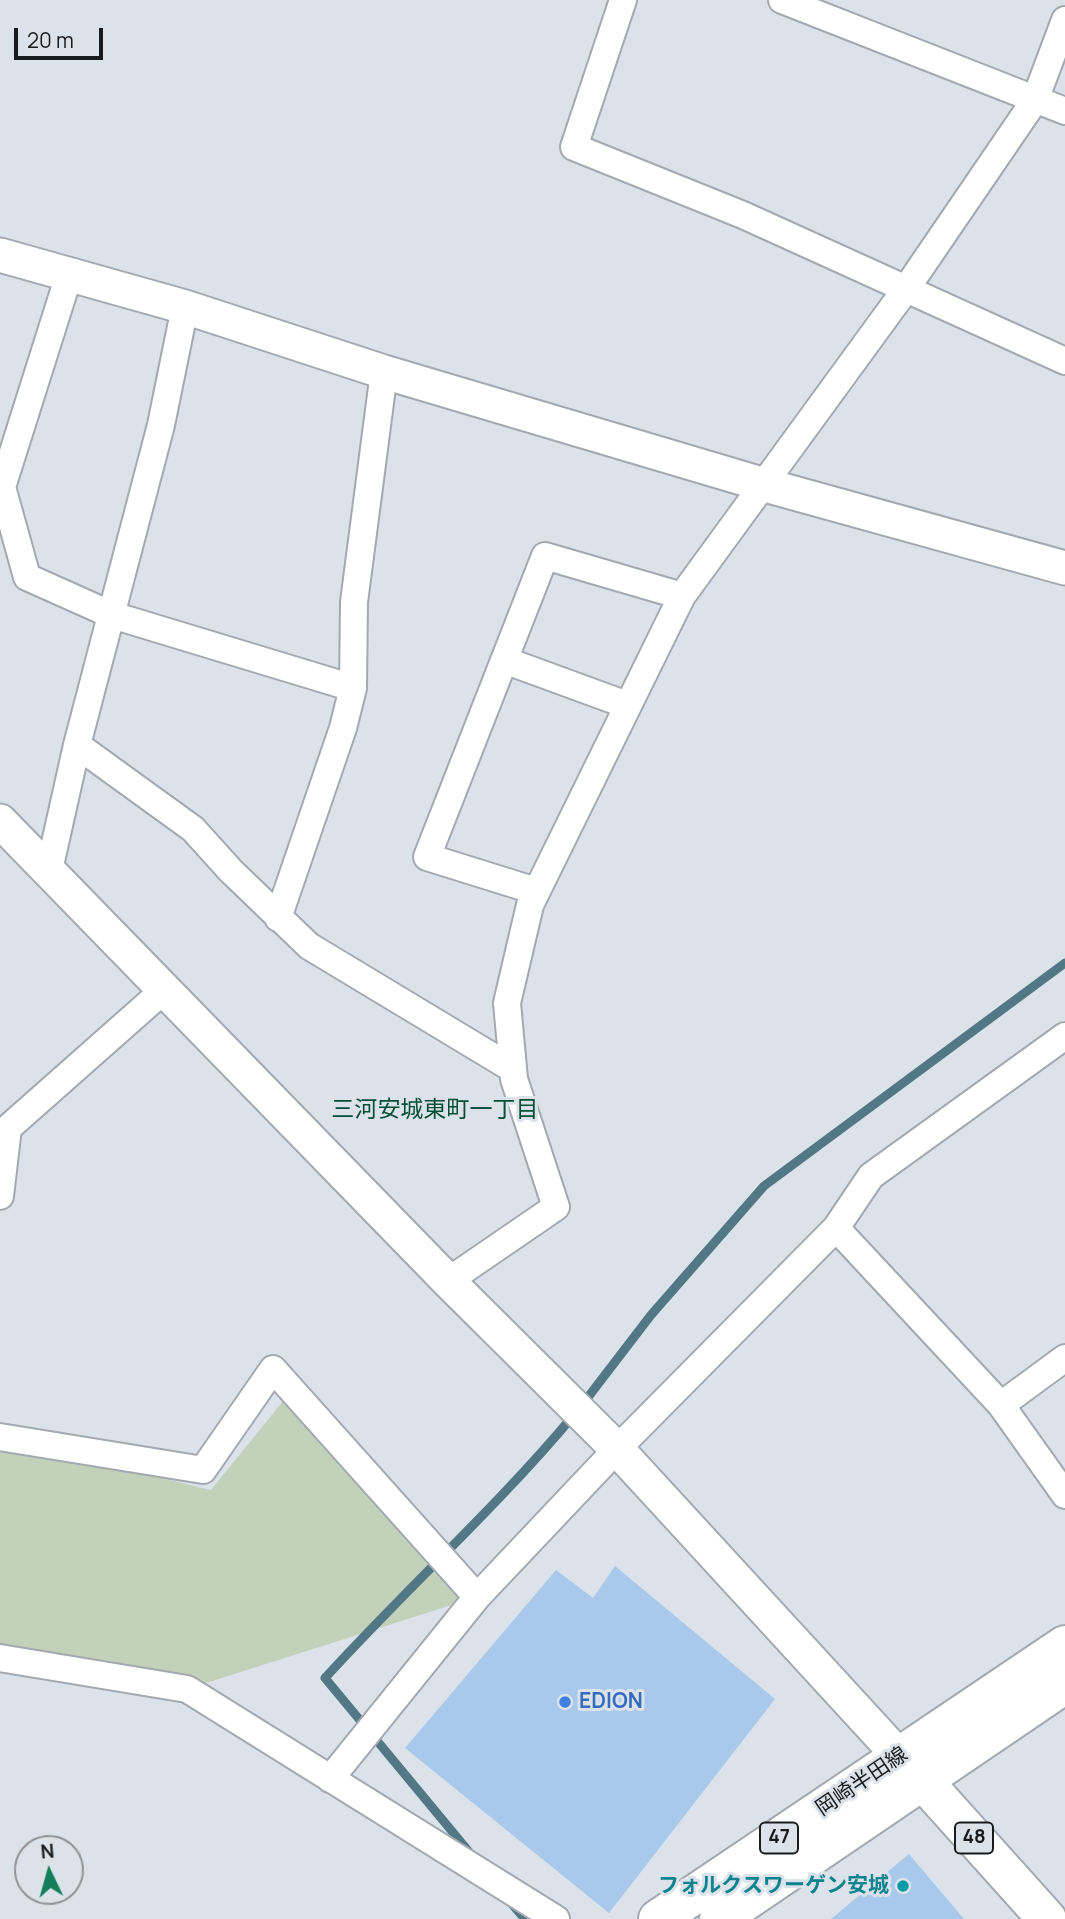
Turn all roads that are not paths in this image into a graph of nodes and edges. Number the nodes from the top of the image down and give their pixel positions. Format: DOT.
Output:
graph roads {
  1 [pos="623,0"];
  2 [pos="782,0"];
  3 [pos="1065,20"];
  4 [pos="1035,100"];
  5 [pos="1065,111"];
  6 [pos="0,255"];
  7 [pos="69,275"];
  8 [pos="906,289"];
  9 [pos="185,307"];
  10 [pos="1065,361"];
  11 [pos="384,372"];
  12 [pos="765,485"];
  13 [pos="1065,568"];
  14 [pos="682,596"];
  15 [pos="112,615"];
  16 [pos="504,660"];
  17 [pos="353,688"];
  18 [pos="626,705"];
  19 [pos="77,745"];
  20 [pos="0,821"];
  21 [pos="49,870"];
  22 [pos="536,891"];
  23 [pos="278,918"];
  24 [pos="164,990"];
  25 [pos="1065,1036"];
  26 [pos="513,1069"];
  27 [pos="4,1125"];
  28 [pos="0,1196"];
  29 [pos="836,1228"];
  30 [pos="448,1281"];
  31 [pos="1065,1358"];
  32 [pos="1002,1405"];
  33 [pos="0,1437"];
  34 [pos="617,1449"];
  35 [pos="1065,1495"];
  36 [pos="477,1597"];
  37 [pos="1065,1645"];
  38 [pos="0,1658"];
  39 [pos="1065,1684"];
  40 [pos="911,1768"];
  41 [pos="330,1779"];
  42 [pos="556,1919"];
  43 [pos="658,1919"];
  44 [pos="719,1919"];
  45 [pos="1047,1919"];
  1 -- 8 [label="street"];
  2 -- 4 [label="street"];
  3 -- 4 [label="street"];
  4 -- 5 [label="street"];
  4 -- 8 [label="street"];
  6 -- 7 [label="street"];
  7 -- 9 [label="street"];
  7 -- 15 [label="street"];
  8 -- 10 [label="street"];
  8 -- 12 [label="street"];
  9 -- 11 [label="street"];
  9 -- 15 [label="street"];
  11 -- 12 [label="street"];
  11 -- 17 [label="street"];
  12 -- 13 [label="street"];
  12 -- 14 [label="street"];
  14 -- 16 [label="street"];
  14 -- 18 [label="street"];
  15 -- 17 [label="street"];
  15 -- 19 [label="street"];
  16 -- 18 [label="street"];
  16 -- 22 [label="street"];
  17 -- 23 [label="street"];
  18 -- 22 [label="street"];
  19 -- 21 [label="street"];
  19 -- 23 [label="street"];
  20 -- 21 [label="street"];
  21 -- 24 [label="street"];
  22 -- 26 [label="street"];
  23 -- 26 [label="street"];
  24 -- 27 [label="street"];
  24 -- 30 [label="street"];
  25 -- 29 [label="street"];
  26 -- 30 [label="street"];
  27 -- 28 [label="street"];
  29 -- 32 [label="street"];
  29 -- 34 [label="street"];
  30 -- 34 [label="street"];
  31 -- 32 [label="street"];
  32 -- 35 [label="street"];
  33 -- 36 [label="street"];
  34 -- 36 [label="street"];
  34 -- 40 [label="street"];
  36 -- 41 [label="street"];
  37 -- 40 [label="main road, 岡崎半田線 / 47"];
  38 -- 41 [label="street"];
  39 -- 40 [label="main road, 岡崎半田線 / 47"];
  40 -- 43 [label="main road, 岡崎半田線 / 47"];
  40 -- 44 [label="main road, 岡崎半田線 / 47"];
  40 -- 45 [label="main road, 48"];
  41 -- 42 [label="street"];
}
